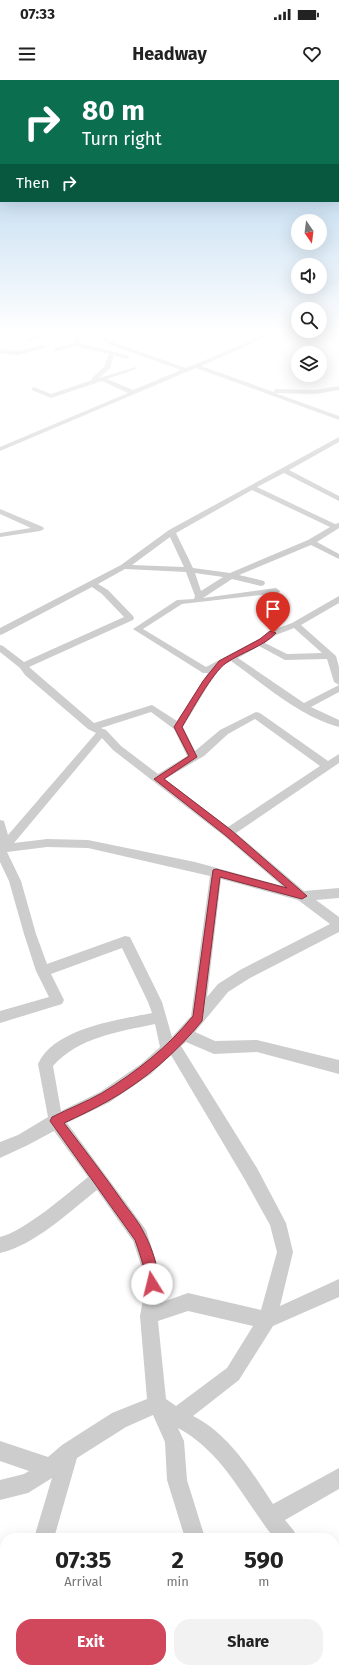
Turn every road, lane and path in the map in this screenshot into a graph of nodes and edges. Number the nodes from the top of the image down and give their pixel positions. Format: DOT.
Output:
graph roads {
  1 [pos="100,406"];
  2 [pos="308,406"];
  3 [pos="339,418"];
  4 [pos="339,439"];
  5 [pos="0,449"];
  6 [pos="284,470"];
  7 [pos="253,488"];
  8 [pos="339,499"];
  9 [pos="0,511"];
  10 [pos="337,526"];
  11 [pos="172,532"];
  12 [pos="0,535"];
  13 [pos="311,542"];
  14 [pos="339,557"];
  15 [pos="124,567"];
  16 [pos="189,569"];
  17 [pos="230,576"];
  18 [pos="91,583"];
  19 [pos="261,583"];
  20 [pos="276,591"];
  21 [pos="198,599"];
  22 [pos="339,599"];
  23 [pos="295,625"];
  24 [pos="0,632"];
  25 [pos="259,643"];
  26 [pos="0,648"];
  27 [pos="331,656"];
  28 [pos="231,657"];
  29 [pos="222,662"];
  30 [pos="23,666"];
  31 [pos="339,682"];
  32 [pos="339,688"];
  33 [pos="304,707"];
  34 [pos="339,724"];
  35 [pos="178,727"];
  36 [pos="97,729"];
  37 [pos="193,757"];
  38 [pos="339,758"];
  39 [pos="328,766"];
  40 [pos="158,779"];
  41 [pos="0,824"];
  42 [pos="228,833"];
  43 [pos="1,849"];
  44 [pos="216,873"];
  45 [pos="339,893"];
  46 [pos="302,896"];
  47 [pos="339,925"];
  48 [pos="43,971"];
  49 [pos="0,1017"];
  50 [pos="160,1017"];
  51 [pos="198,1017"];
  52 [pos="175,1043"];
  53 [pos="339,1067"];
  54 [pos="56,1121"];
  55 [pos="0,1150"];
  56 [pos="99,1179"];
  57 [pos="0,1245"];
  58 [pos="339,1288"];
  59 [pos="149,1316"];
  60 [pos="268,1320"];
  61 [pos="157,1404"];
  62 [pos="176,1417"];
  63 [pos="0,1451"];
  64 [pos="69,1452"];
  65 [pos="50,1468"];
  66 [pos="339,1478"];
  67 [pos="0,1490"];
  68 [pos="270,1517"];
  69 [pos="45,1533"];
  70 [pos="193,1533"];
  71 [pos="282,1533"];
  1 -- 5 [label="street"];
  2 -- 3 [label="street"];
  4 -- 6 [label="street"];
  6 -- 7 [label="street"];
  6 -- 8 [label="street"];
  7 -- 10 [label="street"];
  7 -- 11 [label="street"];
  9 -- 12 [label="street"];
  10 -- 13 [label="street"];
  11 -- 15 [label="street"];
  11 -- 16 [label="street"];
  13 -- 14 [label="street"];
  13 -- 17 [label="street"];
  15 -- 16 [label="street"];
  15 -- 18 [label="street"];
  16 -- 17 [label="street"];
  16 -- 21 [label="street"];
  17 -- 19 [label="street"];
  17 -- 21 [label="street"];
  18 -- 24 [label="street"];
  18 -- 30 [label="street"];
  20 -- 21 [label="street"];
  21 -- 29 [label="street"];
  22 -- 23 [label="street"];
  23 -- 25 [label="street"];
  23 -- 27 [label="street"];
  25 -- 27 [label="street"];
  25 -- 28 [label="street"];
  26 -- 30 [label="street"];
  27 -- 31 [label="street"];
  28 -- 29 [label="street"];
  28 -- 33 [label="street"];
  29 -- 35 [label="street"];
  30 -- 36 [label="street"];
  32 -- 33 [label="street"];
  33 -- 34 [label="street"];
  35 -- 36 [label="street"];
  35 -- 37 [label="street"];
  36 -- 40 [label="street"];
  36 -- 43 [label="street"];
  37 -- 39 [label="street"];
  37 -- 40 [label="street"];
  38 -- 39 [label="street"];
  39 -- 42 [label="street"];
  40 -- 42 [label="street"];
  41 -- 43 [label="street"];
  42 -- 46 [label="street"];
  43 -- 44 [label="street"];
  43 -- 48 [label="street"];
  44 -- 46 [label="street"];
  44 -- 51 [label="street"];
  45 -- 46 [label="street"];
  46 -- 47 [label="street"];
  47 -- 51 [label="street"];
  48 -- 49 [label="street"];
  48 -- 50 [label="street"];
  50 -- 52 [label="street"];
  50 -- 54 [label="street"];
  51 -- 52 [label="street"];
  52 -- 53 [label="street"];
  52 -- 54 [label="street"];
  52 -- 60 [label="street"];
  54 -- 55 [label="street"];
  54 -- 56 [label="street"];
  56 -- 57 [label="street"];
  56 -- 59 [label="street"];
  58 -- 60 [label="street"];
  59 -- 60 [label="street"];
  59 -- 61 [label="street"];
  60 -- 62 [label="street"];
  61 -- 62 [label="street"];
  61 -- 64 [label="street"];
  61 -- 70 [label="street"];
  62 -- 68 [label="street"];
  63 -- 65 [label="street"];
  64 -- 65 [label="street"];
  64 -- 69 [label="street"];
  65 -- 67 [label="street"];
  66 -- 68 [label="street"];
  68 -- 71 [label="street"];
}
